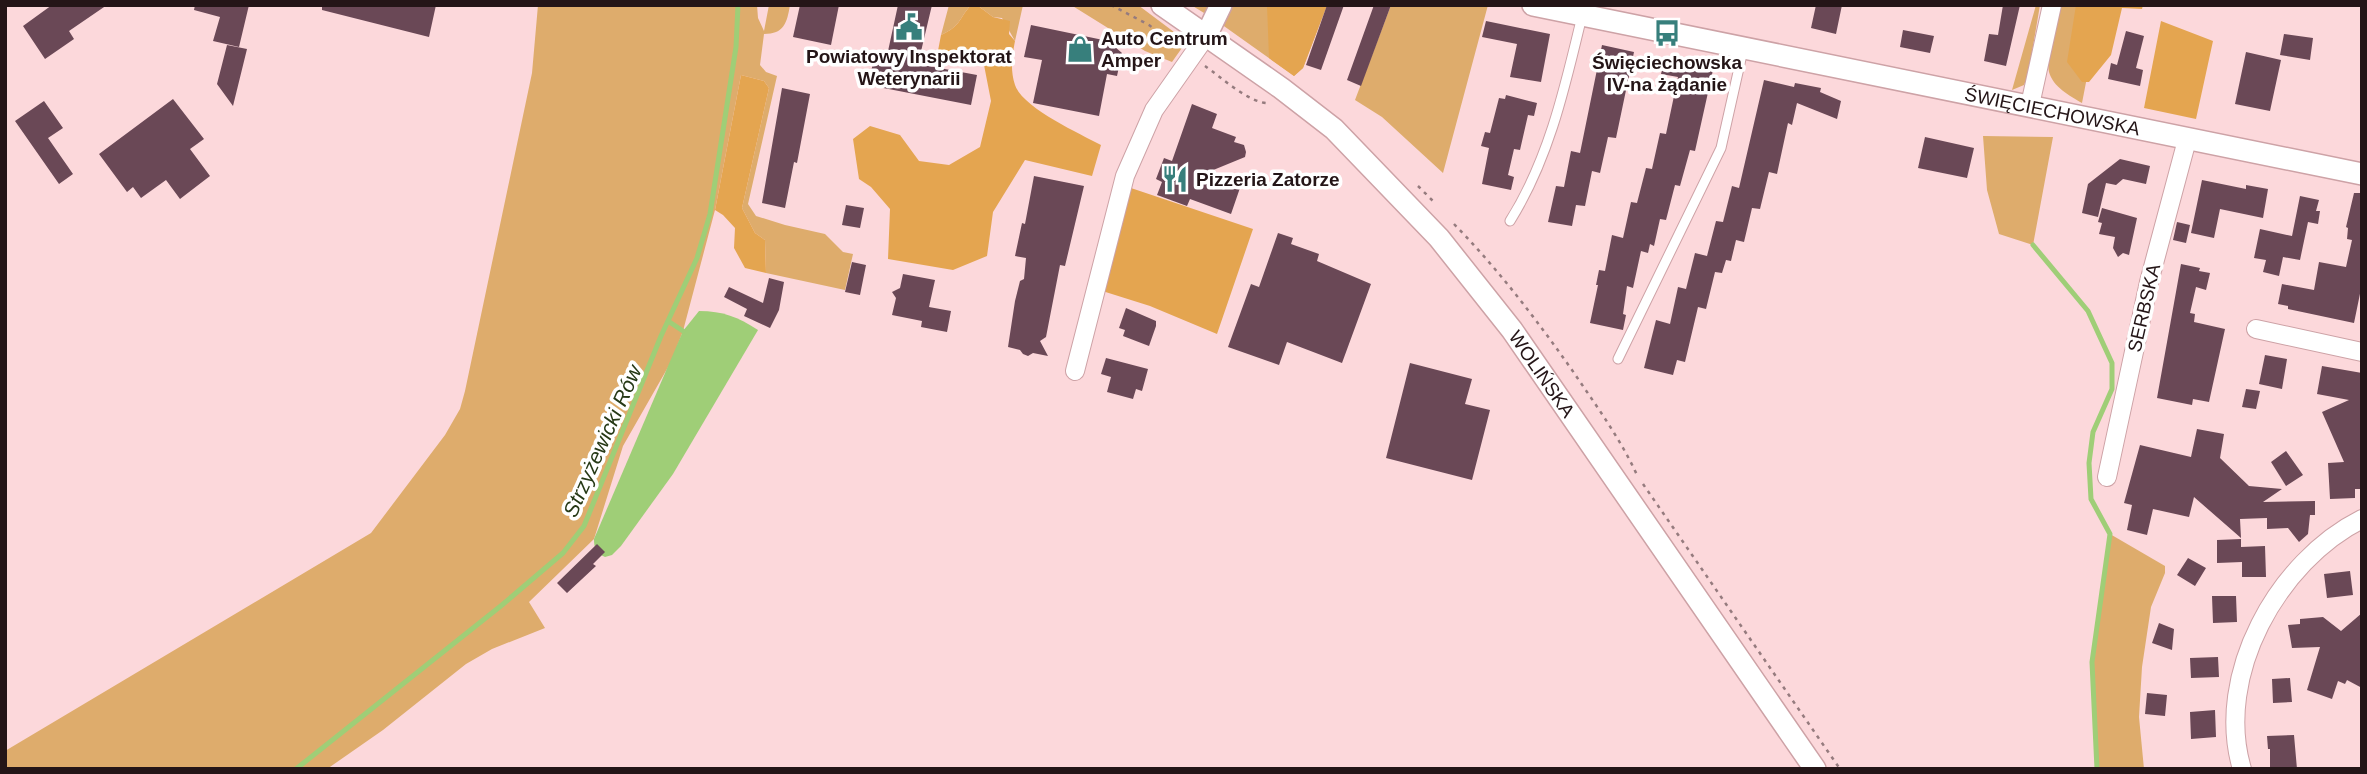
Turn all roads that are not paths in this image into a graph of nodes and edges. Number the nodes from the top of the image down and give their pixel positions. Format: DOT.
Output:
graph roads {
  1 [pos="1161,5"];
  2 [pos="1221,5"];
  3 [pos="1533,5"];
  4 [pos="2052,5"];
  5 [pos="1582,16"];
  6 [pos="1206,36"];
  7 [pos="1744,48"];
  8 [pos="2031,105"];
  9 [pos="2187,140"];
  10 [pos="2362,174"];
  11 [pos="1510,221"];
  12 [pos="2256,328"];
  13 [pos="2362,352"];
  14 [pos="1618,359"];
  15 [pos="1075,371"];
  16 [pos="2107,477"];
  17 [pos="2362,519"];
  18 [pos="1815,769"];
  19 [pos="2242,769"];
  1 -- 6 [label="street, WOLIŃSKA"];
  2 -- 6 [label="street"];
  3 -- 5 [label="street, ŚWIĘCIECHOWSKA"];
  4 -- 8 [label="street"];
  5 -- 7 [label="street, ŚWIĘCIECHOWSKA"];
  5 -- 11 [label="lane"];
  6 -- 15 [label="street"];
  6 -- 18 [label="street, WOLIŃSKA"];
  7 -- 8 [label="street, ŚWIĘCIECHOWSKA"];
  7 -- 14 [label="lane"];
  8 -- 9 [label="street, ŚWIĘCIECHOWSKA"];
  9 -- 10 [label="street, ŚWIĘCIECHOWSKA"];
  9 -- 16 [label="street, SERBSKA"];
  12 -- 13 [label="street"];
  17 -- 19 [label="street"];
}
